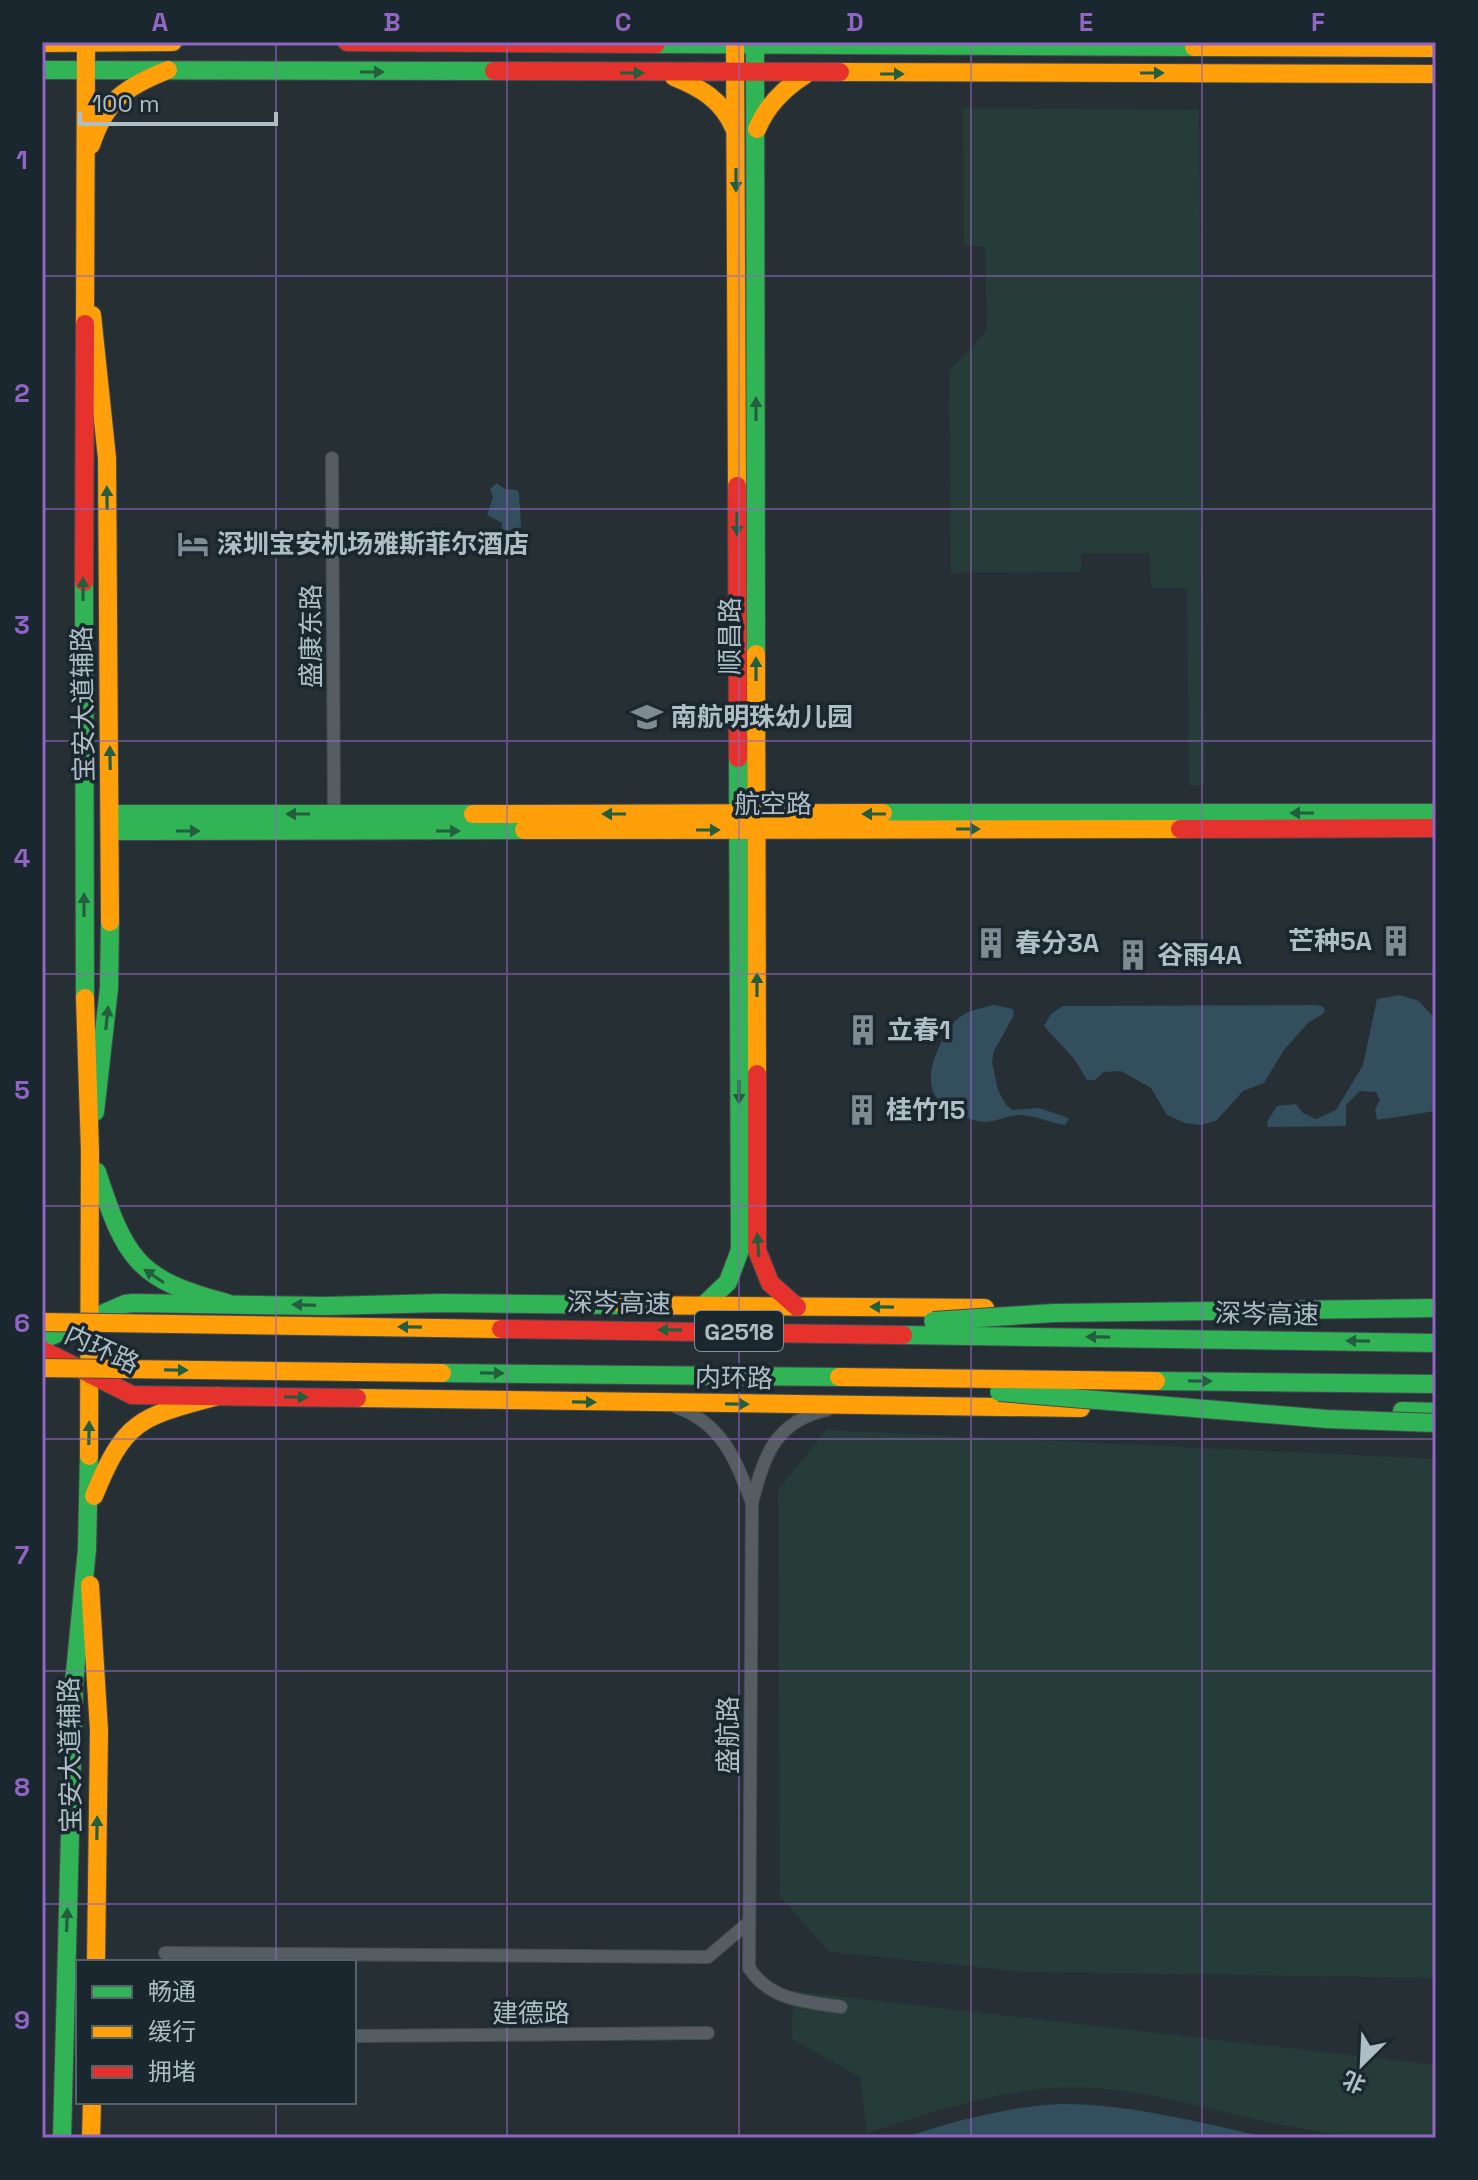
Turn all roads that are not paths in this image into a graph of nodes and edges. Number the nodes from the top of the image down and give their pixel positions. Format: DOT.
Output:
graph roads {
  1 [pos="173,42"];
  2 [pos="347,42"];
  3 [pos="42,43"];
  4 [pos="86,43"];
  5 [pos="735,44"];
  6 [pos="755,44"];
  7 [pos="1436,48"];
  8 [pos="42,70"];
  9 [pos="85,70"];
  10 [pos="168,70"];
  11 [pos="664,73"];
  12 [pos="735,73"];
  13 [pos="755,73"];
  14 [pos="808,74"];
  15 [pos="1436,74"];
  16 [pos="736,132"];
  17 [pos="755,135"];
  18 [pos="87,173"];
  19 [pos="85,257"];
  20 [pos="332,458"];
  21 [pos="1436,813"];
  22 [pos="334,814"];
  23 [pos="748,822"];
  24 [pos="110,823"];
  25 [pos="1436,828"];
  26 [pos="90,1151"];
  27 [pos="227,1303"];
  28 [pos="703,1306"];
  29 [pos="797,1307"];
  30 [pos="1436,1311"];
  31 [pos="90,1320"];
  32 [pos="42,1322"];
  33 [pos="777,1331"];
  34 [pos="42,1340"];
  35 [pos="1436,1343"];
  36 [pos="42,1350"];
  37 [pos="42,1368"];
  38 [pos="90,1374"];
  39 [pos="806,1376"];
  40 [pos="1436,1384"];
  41 [pos="218,1396"];
  42 [pos="659,1403"];
  43 [pos="846,1406"];
  44 [pos="1436,1412"];
  45 [pos="1436,1423"];
  46 [pos="752,1503"];
  47 [pos="88,1511"];
  48 [pos="87,1549"];
  49 [pos="749,1922"];
  50 [pos="165,1953"];
  51 [pos="96,1960"];
  52 [pos="841,2007"];
  53 [pos="708,2033"];
  54 [pos="356,2036"];
  55 [pos="92,2104"];
  56 [pos="62,2138"];
  57 [pos="91,2138"];
  1 -- 4 [label="main road"];
  2 -- 5 [label="main road"];
  3 -- 4 [label="main road"];
  4 -- 9 [label="main road"];
  5 -- 6 [label="main road"];
  5 -- 12 [label="main road, 顺昌路"];
  6 -- 7 [label="main road"];
  6 -- 13 [label="main road, 顺昌路"];
  8 -- 9 [label="main road"];
  9 -- 10 [label="main road"];
  9 -- 18 [label="main road"];
  10 -- 11 [label="main road, one-way"];
  10 -- 18 [label="main road"];
  11 -- 12 [label="main road"];
  11 -- 16 [label="main road"];
  12 -- 13 [label="main road"];
  12 -- 16 [label="main road, 顺昌路"];
  13 -- 14 [label="main road"];
  13 -- 17 [label="main road, 顺昌路"];
  14 -- 15 [label="main road, one-way"];
  14 -- 17 [label="main road"];
  16 -- 23 [label="main road, 顺昌路, one-way"];
  23 -- 17 [label="main road, 顺昌路, one-way"];
  18 -- 19 [label="main road"];
  24 -- 19 [label="main road, 宝安大道辅路, one-way"];
  26 -- 19 [label="main road, one-way"];
  20 -- 22 [label="street, 盛康东路"];
  21 -- 23 [label="main road, 航空路, one-way"];
  23 -- 22 [label="main road, 航空路, one-way"];
  22 -- 24 [label="main road, 航空路, one-way"];
  24 -- 23 [label="main road, 航空路, one-way"];
  23 -- 25 [label="main road, 航空路, one-way"];
  23 -- 28 [label="main road, 顺昌路, one-way"];
  29 -- 23 [label="main road, 顺昌路, one-way"];
  26 -- 24 [label="main road, 宝安大道辅路, one-way"];
  27 -- 26 [label="main road, one-way"];
  26 -- 31 [label="main road"];
  28 -- 27 [label="main road, 内环路, one-way"];
  27 -- 31 [label="main road, 内环路"];
  28 -- 29 [label="main road, 内环路"];
  30 -- 29 [label="main road, 内环路, one-way"];
  30 -- 33 [label="main road, bridge"];
  31 -- 34 [label="main road, 内环路"];
  31 -- 38 [label="main road"];
  33 -- 32 [label="main road, 深岑高速 / G2518, one-way, bridge"];
  35 -- 33 [label="main road, 深岑高速 / G2518, one-way, bridge"];
  36 -- 38 [label="main road, 内环路"];
  37 -- 39 [label="main road, G2518, one-way, bridge"];
  38 -- 41 [label="main road, 内环路"];
  47 -- 38 [label="main road, one-way"];
  39 -- 40 [label="main road, G2518, one-way, bridge"];
  39 -- 45 [label="main road, bridge"];
  41 -- 42 [label="main road, 内环路, one-way"];
  41 -- 47 [label="main road"];
  42 -- 43 [label="main road, 内环路, one-way"];
  42 -- 46 [label="street"];
  43 -- 44 [label="main road, 内环路"];
  43 -- 46 [label="street"];
  46 -- 49 [label="street, 盛航路"];
  47 -- 48 [label="main road"];
  51 -- 48 [label="main road, 宝安大道辅路, one-way"];
  56 -- 48 [label="main road, one-way"];
  49 -- 50 [label="street"];
  49 -- 52 [label="street, 盛航路"];
  53 -- 54 [label="street, 建德路"];
  55 -- 57 [label="main road"];
}
